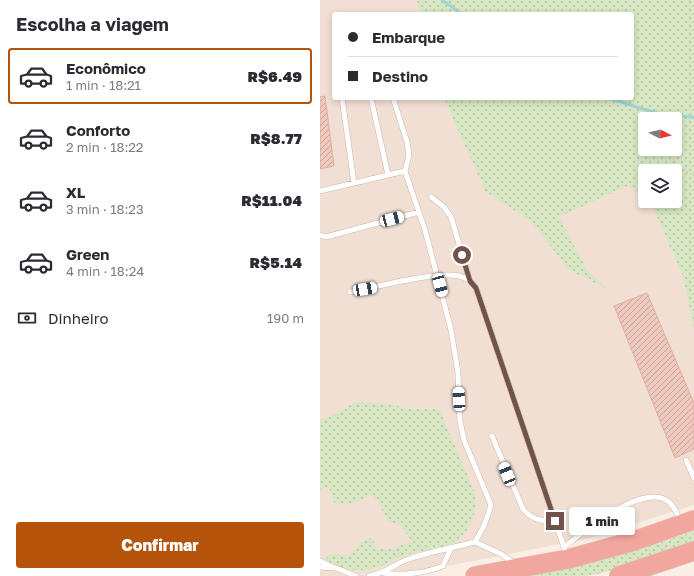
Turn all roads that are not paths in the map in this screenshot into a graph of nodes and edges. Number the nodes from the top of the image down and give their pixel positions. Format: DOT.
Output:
graph roads {
  1 [pos="342,100"];
  2 [pos="371,100"];
  3 [pos="394,100"];
  4 [pos="405,171"];
  5 [pos="388,175"];
  6 [pos="354,183"];
  7 [pos="320,191"];
  8 [pos="431,197"];
  9 [pos="419,212"];
  10 [pos="320,235"];
  11 [pos="438,275"];
  12 [pos="470,281"];
  13 [pos="350,292"];
  14 [pos="492,436"];
  15 [pos="686,460"];
  16 [pos="694,478"];
  17 [pos="555,521"];
  18 [pos="688,523"];
  19 [pos="475,542"];
  20 [pos="450,548"];
  21 [pos="694,551"];
  22 [pos="566,553"];
  23 [pos="320,561"];
  24 [pos="320,567"];
  25 [pos="520,567"];
  26 [pos="336,568"];
  27 [pos="383,573"];
  28 [pos="356,576"];
  29 [pos="369,576"];
  30 [pos="475,576"];
  31 [pos="619,576"];
  1 -- 6 [label="lane"];
  2 -- 5 [label="lane"];
  3 -- 4 [label="lane"];
  4 -- 5 [label="lane"];
  4 -- 9 [label="lane"];
  5 -- 6 [label="lane"];
  6 -- 7 [label="lane"];
  8 -- 12 [label="lane"];
  9 -- 10 [label="lane"];
  9 -- 11 [label="lane"];
  11 -- 12 [label="lane"];
  11 -- 13 [label="lane"];
  11 -- 19 [label="lane"];
  12 -- 17 [label="lane"];
  14 -- 17 [label="lane"];
  15 -- 16 [label="lane"];
  17 -- 22 [label="lane"];
  18 -- 22 [label="highway"];
  18 -- 22 [label="lane"];
  19 -- 20 [label="lane"];
  19 -- 25 [label="lane"];
  20 -- 27 [label="lane"];
  20 -- 27 [label="lane"];
  21 -- 31 [label="highway"];
  22 -- 25 [label="highway"];
  23 -- 26 [label="lane"];
  24 -- 26 [label="lane"];
  25 -- 30 [label="highway"];
  26 -- 28 [label="lane"];
  27 -- 29 [label="lane"];
}
